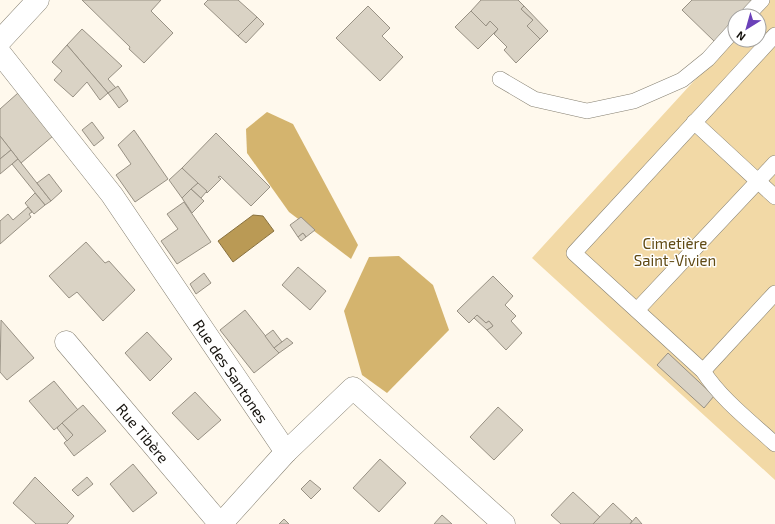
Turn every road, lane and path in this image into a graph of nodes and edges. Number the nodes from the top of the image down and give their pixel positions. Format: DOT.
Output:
graph roads {
  1 [pos="38,0"];
  2 [pos="762,0"];
  3 [pos="754,8"];
  4 [pos="775,34"];
  5 [pos="727,39"];
  6 [pos="0,41"];
  7 [pos="0,53"];
  8 [pos="500,79"];
  9 [pos="694,122"];
  10 [pos="775,163"];
  11 [pos="758,181"];
  12 [pos="775,197"];
  13 [pos="775,293"];
  14 [pos="637,310"];
  15 [pos="66,342"];
  16 [pos="703,371"];
  17 [pos="775,444"];
  18 [pos="286,452"];
  19 [pos="221,524"];
  20 [pos="504,524"];
  1 -- 6 [label="street"];
  2 -- 3 [label="lane"];
  4 -- 9 [label="lane"];
  5 -- 8 [label="lane"];
  7 -- 18 [label="street, Rue des Santones"];
  9 -- 11 [label="lane"];
  9 -- 14 [label="lane"];
  10 -- 11 [label="lane"];
  11 -- 12 [label="lane"];
  11 -- 14 [label="lane"];
  13 -- 16 [label="lane"];
  14 -- 16 [label="lane"];
  15 -- 19 [label="street, Rue Tibère"];
  16 -- 17 [label="lane"];
  18 -- 19 [label="street"];
  18 -- 20 [label="street"];
}
